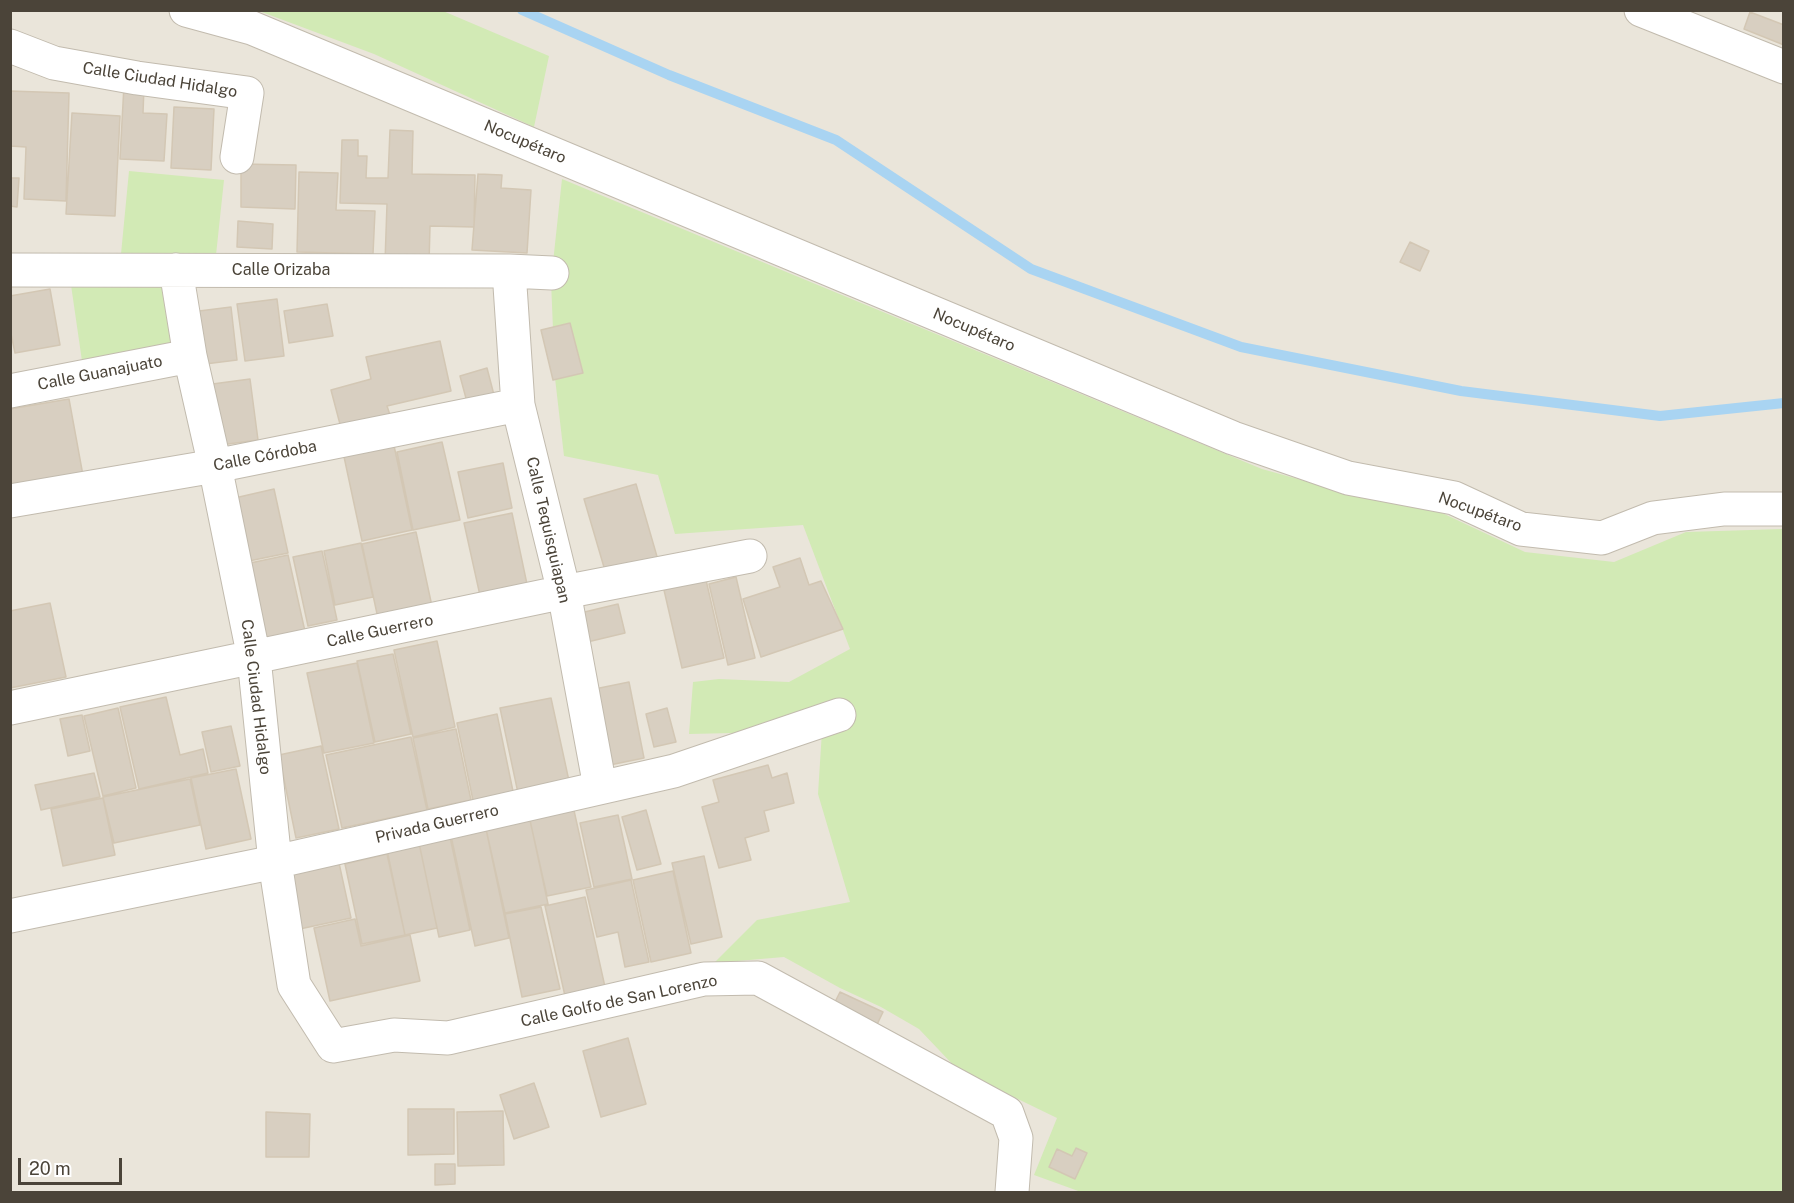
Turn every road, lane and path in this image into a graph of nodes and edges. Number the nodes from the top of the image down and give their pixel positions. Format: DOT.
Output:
graph roads {
  1 [pos="186,10"];
  2 [pos="1641,10"];
  3 [pos="10,46"];
  4 [pos="1784,67"];
  5 [pos="237,157"];
  6 [pos="10,270"];
  7 [pos="176,270"];
  8 [pos="509,271"];
  9 [pos="552,273"];
  10 [pos="190,356"];
  11 [pos="10,391"];
  12 [pos="518,405"];
  13 [pos="215,466"];
  14 [pos="10,501"];
  15 [pos="1784,509"];
  16 [pos="750,556"];
  17 [pos="564,592"];
  18 [pos="254,658"];
  19 [pos="10,708"];
  20 [pos="839,715"];
  21 [pos="600,787"];
  22 [pos="275,862"];
  23 [pos="10,916"];
  24 [pos="333,1046"];
  25 [pos="1012,1192"];
  1 -- 15 [label="street, Nocupétaro"];
  2 -- 4 [label="street"];
  3 -- 5 [label="street, Calle Ciudad Hidalgo"];
  6 -- 7 [label="street, Calle Orizaba"];
  7 -- 8 [label="street, Calle Orizaba"];
  7 -- 10 [label="street, Calle Ciudad Hidalgo"];
  8 -- 9 [label="street, Calle Orizaba"];
  8 -- 12 [label="street, Calle Tequisquiapan"];
  10 -- 11 [label="street, Calle Guanajuato"];
  10 -- 13 [label="street, Calle Ciudad Hidalgo"];
  12 -- 13 [label="street, Calle Córdoba"];
  12 -- 17 [label="street, Calle Tequisquiapan"];
  13 -- 14 [label="street, Calle Córdoba"];
  13 -- 18 [label="street, Calle Ciudad Hidalgo"];
  16 -- 17 [label="street, Calle Guerrero"];
  17 -- 18 [label="street, Calle Guerrero"];
  17 -- 21 [label="street, Calle Tequisquiapan"];
  18 -- 19 [label="street, Calle Guerrero"];
  18 -- 22 [label="street, Calle Ciudad Hidalgo"];
  20 -- 21 [label="street, Privada Guerrero"];
  21 -- 22 [label="street, Privada Guerrero"];
  22 -- 23 [label="street"];
  22 -- 24 [label="street, Calle Ciudad Hidalgo"];
  24 -- 25 [label="street, Calle Golfo de San Lorenzo"];
}
